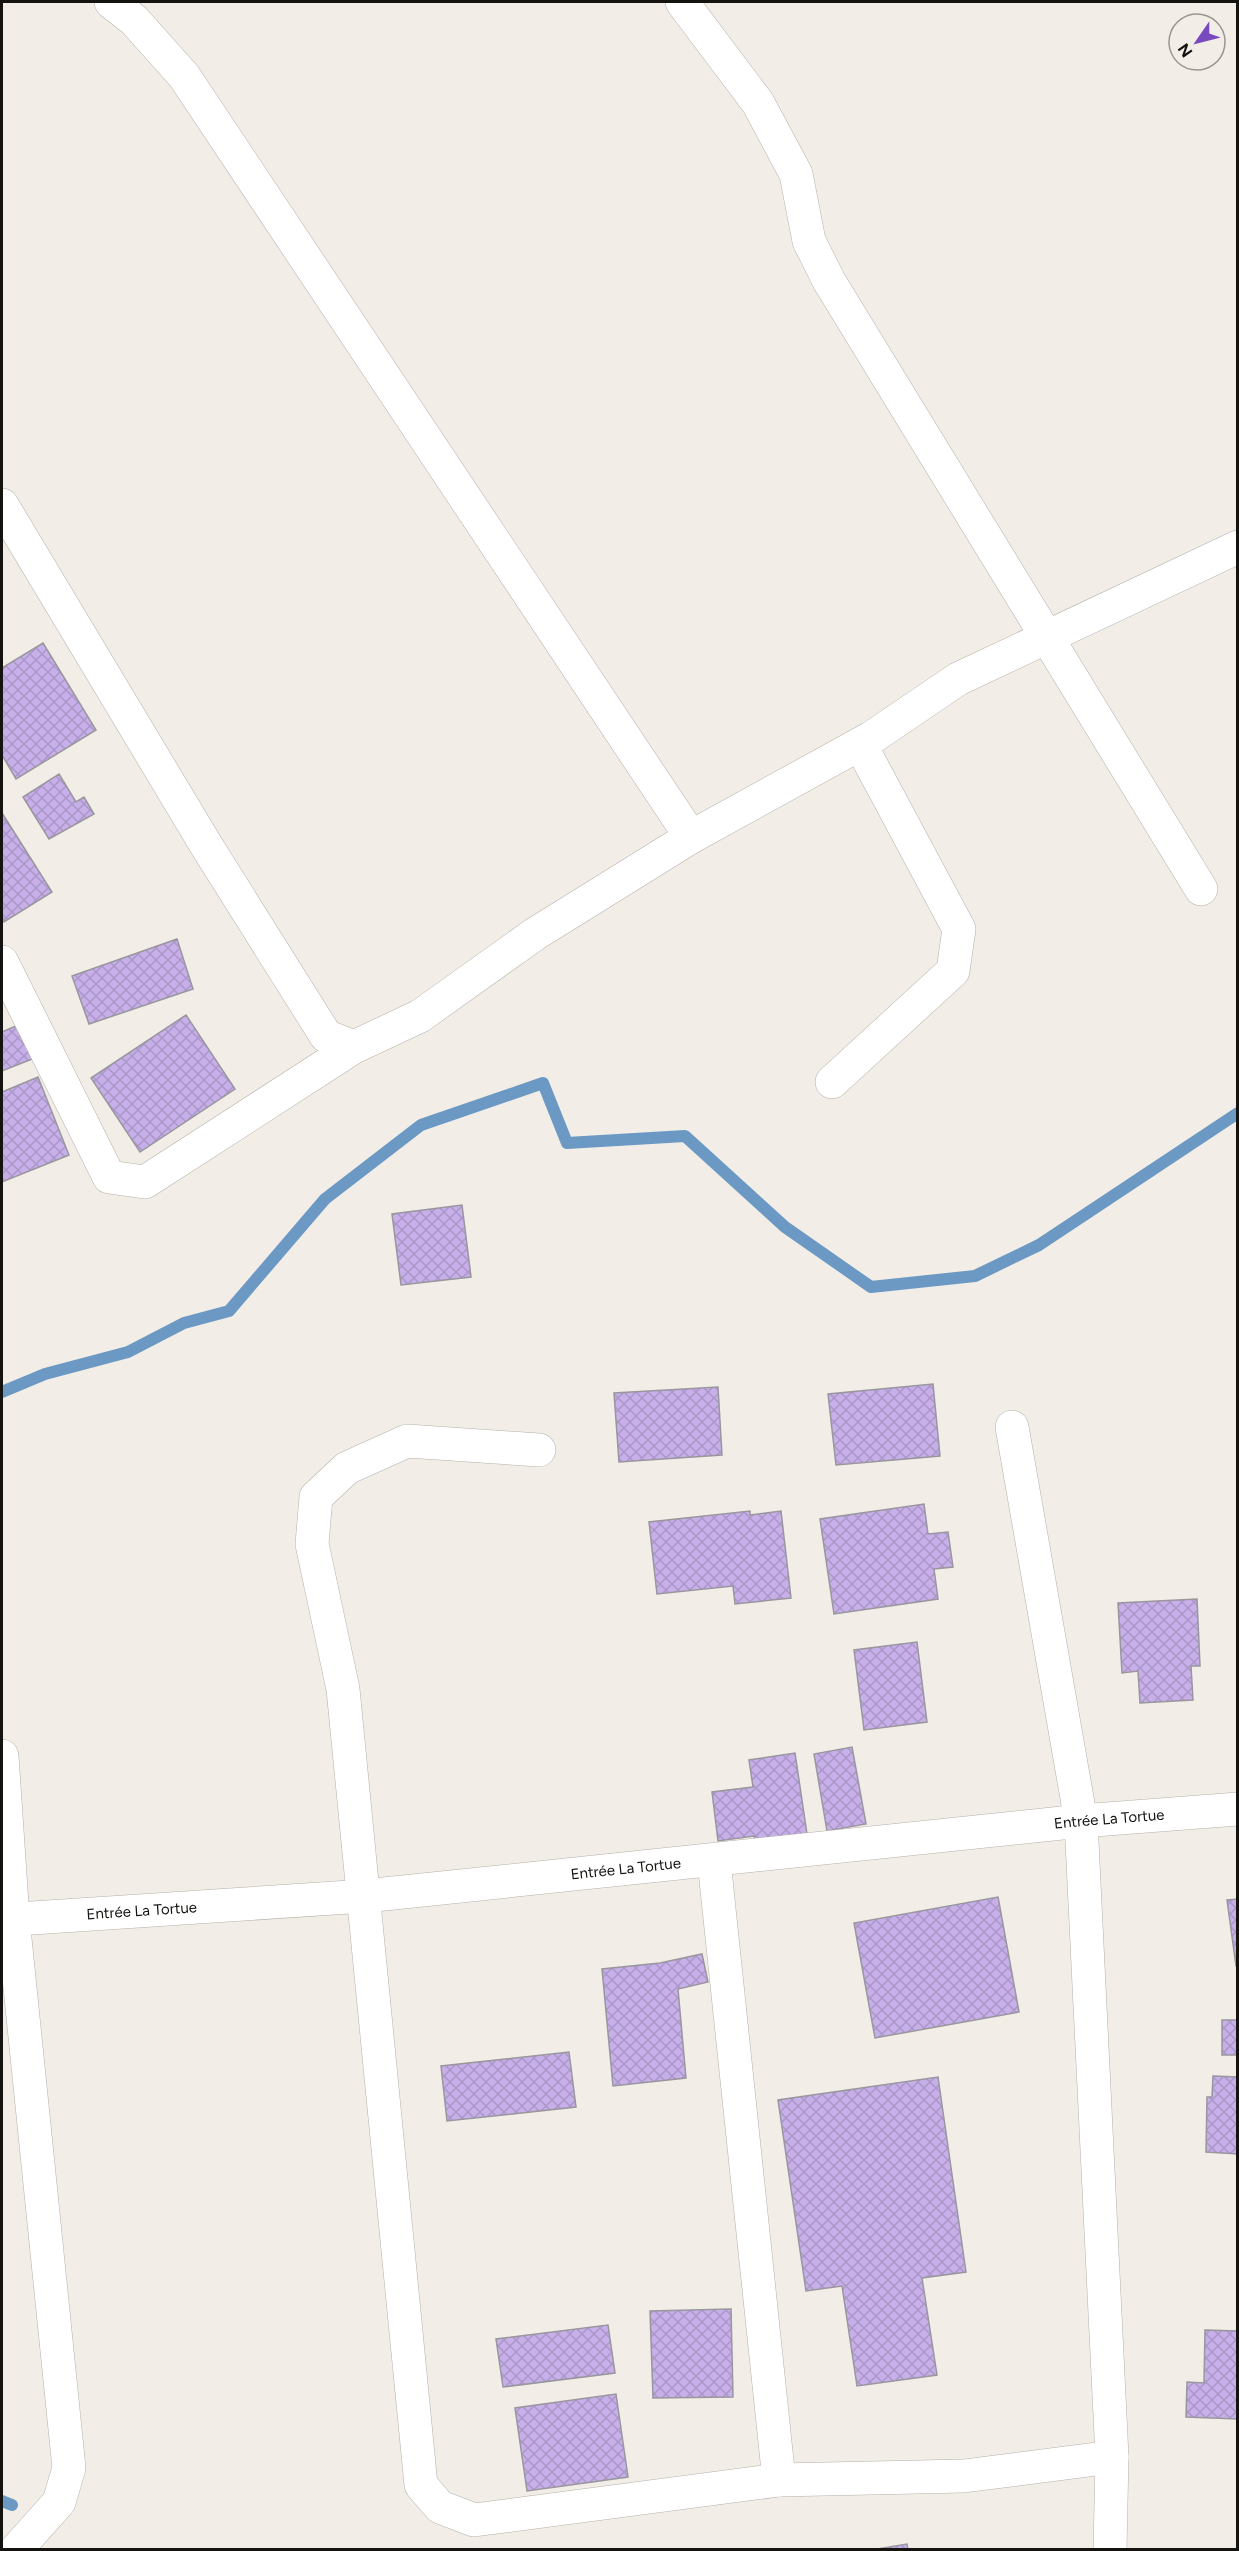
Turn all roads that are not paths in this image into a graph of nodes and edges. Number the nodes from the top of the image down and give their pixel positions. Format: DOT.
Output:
graph roads {
  1 [pos="111,2"];
  2 [pos="682,2"];
  3 [pos="2,505"];
  4 [pos="1238,547"];
  5 [pos="1048,638"];
  6 [pos="860,744"];
  7 [pos="691,837"];
  8 [pos="1201,889"];
  9 [pos="2,962"];
  10 [pos="354,1047"];
  11 [pos="832,1082"];
  12 [pos="1012,1427"];
  13 [pos="539,1450"];
  14 [pos="2,1756"];
  15 [pos="1238,1809"];
  16 [pos="1081,1821"];
  17 [pos="714,1861"];
  18 [pos="365,1896"];
  19 [pos="7,1920"];
  20 [pos="1112,2457"];
  21 [pos="779,2480"];
  22 [pos="16,2550"];
  23 [pos="1110,2550"];
  1 -- 7 [label="street"];
  2 -- 5 [label="street"];
  3 -- 10 [label="street"];
  4 -- 5 [label="street"];
  5 -- 6 [label="street"];
  5 -- 8 [label="street"];
  6 -- 7 [label="street"];
  6 -- 11 [label="street"];
  7 -- 10 [label="street"];
  9 -- 10 [label="street"];
  12 -- 16 [label="street"];
  13 -- 18 [label="street"];
  14 -- 19 [label="street"];
  15 -- 16 [label="street, Entrée La Tortue"];
  16 -- 17 [label="street, Entrée La Tortue"];
  16 -- 20 [label="street"];
  17 -- 18 [label="street, Entrée La Tortue"];
  17 -- 21 [label="street"];
  18 -- 19 [label="street, Entrée La Tortue"];
  18 -- 21 [label="street"];
  19 -- 22 [label="street"];
  20 -- 21 [label="street"];
  20 -- 23 [label="street"];
}
